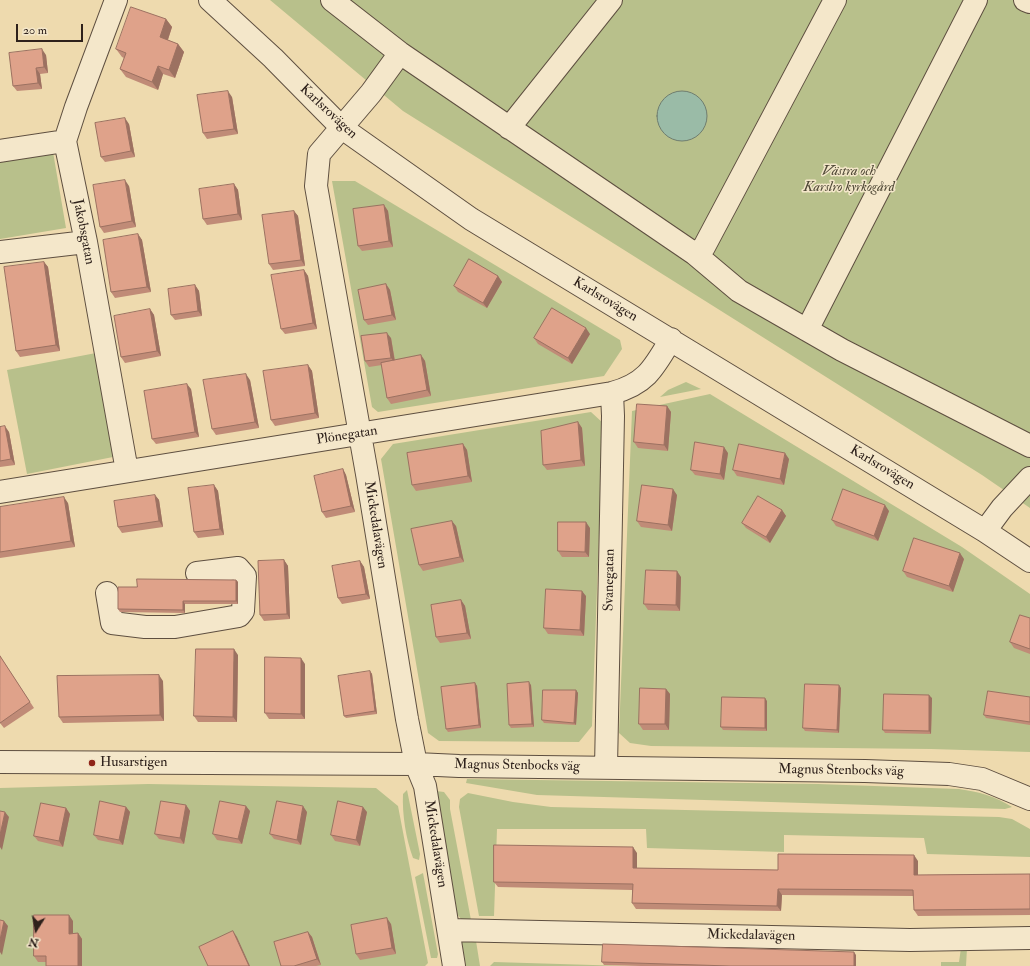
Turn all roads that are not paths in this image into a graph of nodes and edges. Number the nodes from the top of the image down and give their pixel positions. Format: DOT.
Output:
graph roads {
  1 [pos="116,0"];
  2 [pos="210,0"];
  3 [pos="332,0"];
  4 [pos="611,0"];
  5 [pos="835,0"];
  6 [pos="976,0"];
  7 [pos="1025,0"];
  8 [pos="1030,2"];
  9 [pos="400,53"];
  10 [pos="342,128"];
  11 [pos="509,128"];
  12 [pos="65,141"];
  13 [pos="0,151"];
  14 [pos="86,242"];
  15 [pos="0,252"];
  16 [pos="695,254"];
  17 [pos="807,330"];
  18 [pos="671,339"];
  19 [pos="612,393"];
  20 [pos="359,433"];
  21 [pos="1030,446"];
  22 [pos="126,471"];
  23 [pos="1030,478"];
  24 [pos="0,492"];
  25 [pos="985,531"];
  26 [pos="1030,561"];
  27 [pos="198,573"];
  28 [pos="107,592"];
  29 [pos="0,762"];
  30 [pos="416,764"];
  31 [pos="606,767"];
  32 [pos="1030,799"];
  33 [pos="449,930"];
  34 [pos="1030,938"];
  35 [pos="454,966"];
  1 -- 12 [label="street, Jakobsgatan"];
  2 -- 10 [label="street, Karlsrovägen"];
  3 -- 9 [label="street"];
  4 -- 11 [label="street"];
  5 -- 16 [label="street"];
  6 -- 17 [label="street"];
  7 -- 8 [label="street"];
  9 -- 10 [label="street, Mickedalavägen"];
  9 -- 11 [label="street"];
  10 -- 18 [label="street, Karlsrovägen"];
  10 -- 20 [label="street, Mickedalavägen"];
  11 -- 16 [label="street"];
  12 -- 13 [label="street"];
  12 -- 14 [label="street, Jakobsgatan"];
  14 -- 15 [label="street"];
  14 -- 22 [label="street, Jakobsgatan"];
  16 -- 17 [label="street"];
  17 -- 21 [label="street"];
  18 -- 19 [label="street, Plönegatan"];
  18 -- 25 [label="street, Karlsrovägen"];
  19 -- 20 [label="street, Plönegatan"];
  19 -- 31 [label="street, Svanegatan"];
  20 -- 22 [label="street, Plönegatan"];
  20 -- 30 [label="street, Mickedalavägen"];
  22 -- 24 [label="street, Plönegatan"];
  23 -- 25 [label="street"];
  25 -- 26 [label="street, Karlsrovägen"];
  27 -- 28 [label="street"];
  29 -- 30 [label="street, Magnus Stenbocks väg"];
  30 -- 31 [label="street, Magnus Stenbocks väg"];
  30 -- 33 [label="street, Mickedalavägen"];
  31 -- 32 [label="street, Magnus Stenbocks väg"];
  33 -- 34 [label="street, Mickedalavägen"];
  33 -- 35 [label="street, Mickedalavägen"];
}
